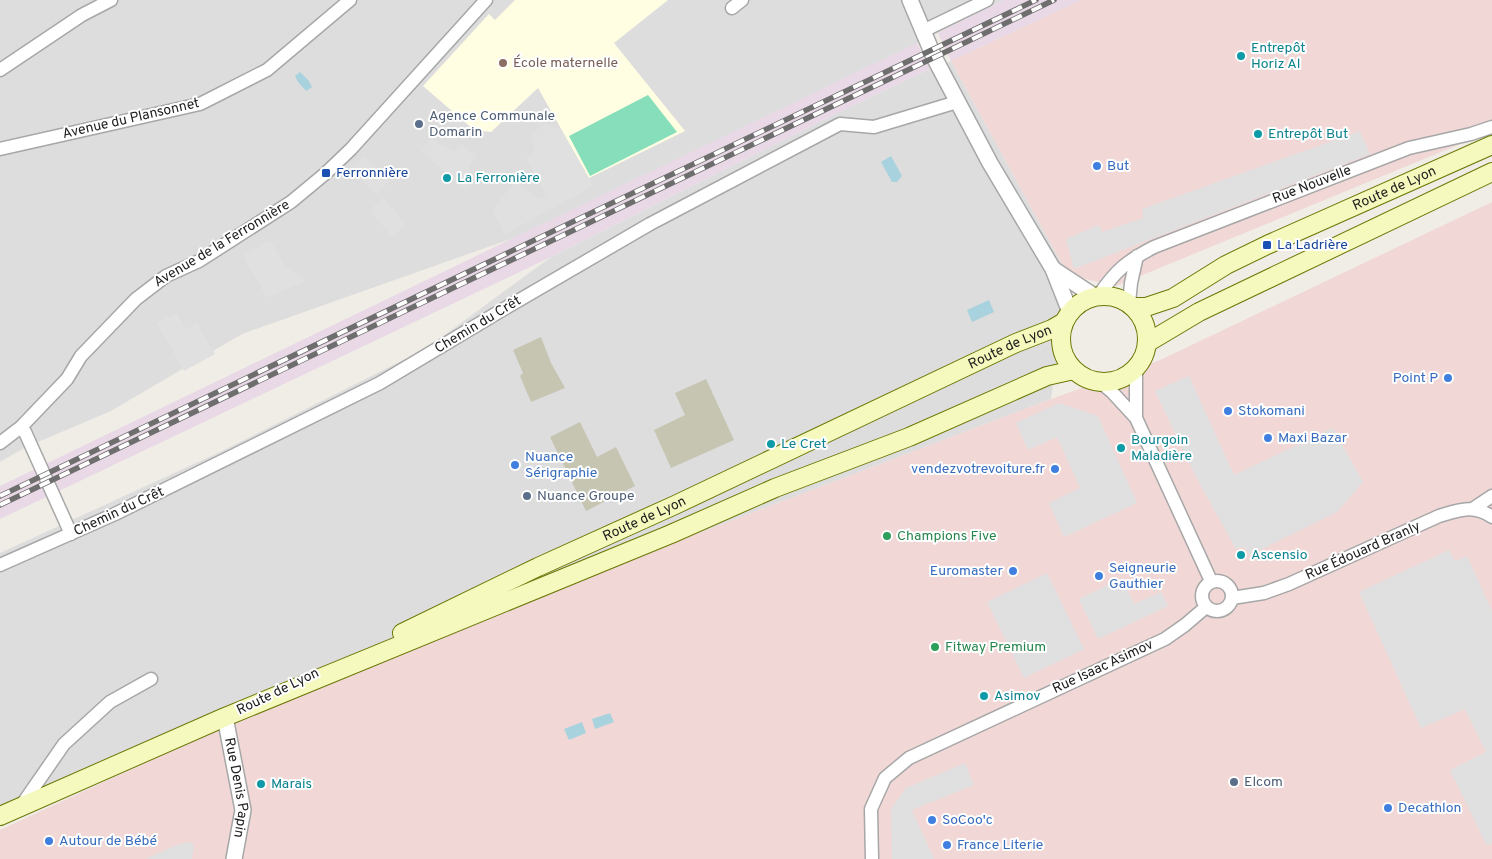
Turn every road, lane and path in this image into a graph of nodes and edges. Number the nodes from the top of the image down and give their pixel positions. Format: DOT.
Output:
graph roads {
  1 [pos="111,0"];
  2 [pos="350,0"];
  3 [pos="486,0"];
  4 [pos="910,0"];
  5 [pos="987,0"];
  6 [pos="923,31"];
  7 [pos="0,70"];
  8 [pos="957,102"];
  9 [pos="1492,127"];
  10 [pos="1492,145"];
  11 [pos="0,149"];
  12 [pos="1492,172"];
  13 [pos="1138,256"];
  14 [pos="1053,268"];
  15 [pos="1097,296"];
  16 [pos="1132,305"];
  17 [pos="1067,317"];
  18 [pos="1148,343"];
  19 [pos="1136,368"];
  20 [pos="1074,370"];
  21 [pos="1100,382"];
  22 [pos="1136,418"];
  23 [pos="21,427"];
  24 [pos="0,443"];
  25 [pos="1492,496"];
  26 [pos="1474,508"];
  27 [pos="1492,517"];
  28 [pos="71,534"];
  29 [pos="0,566"];
  30 [pos="1211,581"];
  31 [pos="1232,598"];
  32 [pos="1206,607"];
  33 [pos="151,679"];
  34 [pos="225,717"];
  35 [pos="21,806"];
  36 [pos="0,816"];
  37 [pos="234,859"];
  38 [pos="872,859"];
  1 -- 7 [label="street"];
  2 -- 11 [label="street, Avenue du Plansonnet"];
  3 -- 23 [label="street, Avenue de la Ferronnière"];
  4 -- 6 [label="street"];
  5 -- 6 [label="street"];
  6 -- 8 [label="street"];
  8 -- 14 [label="street"];
  8 -- 28 [label="street, Chemin du Crêt"];
  9 -- 13 [label="street, Rue Nouvelle"];
  10 -- 16 [label="main road, Route de Lyon"];
  12 -- 18 [label="main road, Route de Lyon"];
  13 -- 15 [label="street, Rue Nouvelle"];
  13 -- 16 [label="street"];
  14 -- 15 [label="street"];
  14 -- 17 [label="street"];
  15 -- 16 [label="main road"];
  15 -- 17 [label="main road"];
  16 -- 18 [label="main road"];
  17 -- 20 [label="main road"];
  17 -- 34 [label="main road, Route de Lyon"];
  18 -- 19 [label="main road"];
  19 -- 21 [label="main road"];
  19 -- 22 [label="street"];
  20 -- 21 [label="main road"];
  20 -- 34 [label="main road, Route de Lyon"];
  21 -- 22 [label="street"];
  22 -- 30 [label="street"];
  23 -- 24 [label="street, Avenue de la Ferronnière"];
  23 -- 28 [label="street"];
  25 -- 26 [label="street"];
  26 -- 27 [label="street"];
  26 -- 31 [label="street, Rue Édouard Branly"];
  28 -- 29 [label="street, Chemin du Crêt"];
  30 -- 31 [label="street"];
  30 -- 32 [label="street"];
  31 -- 32 [label="street"];
  32 -- 38 [label="street, Rue Isaac Asimov"];
  33 -- 35 [label="street"];
  34 -- 35 [label="main road, Route de Lyon"];
  34 -- 37 [label="street, Rue Denis Papin"];
  35 -- 36 [label="main road, Route de Lyon"];
}
